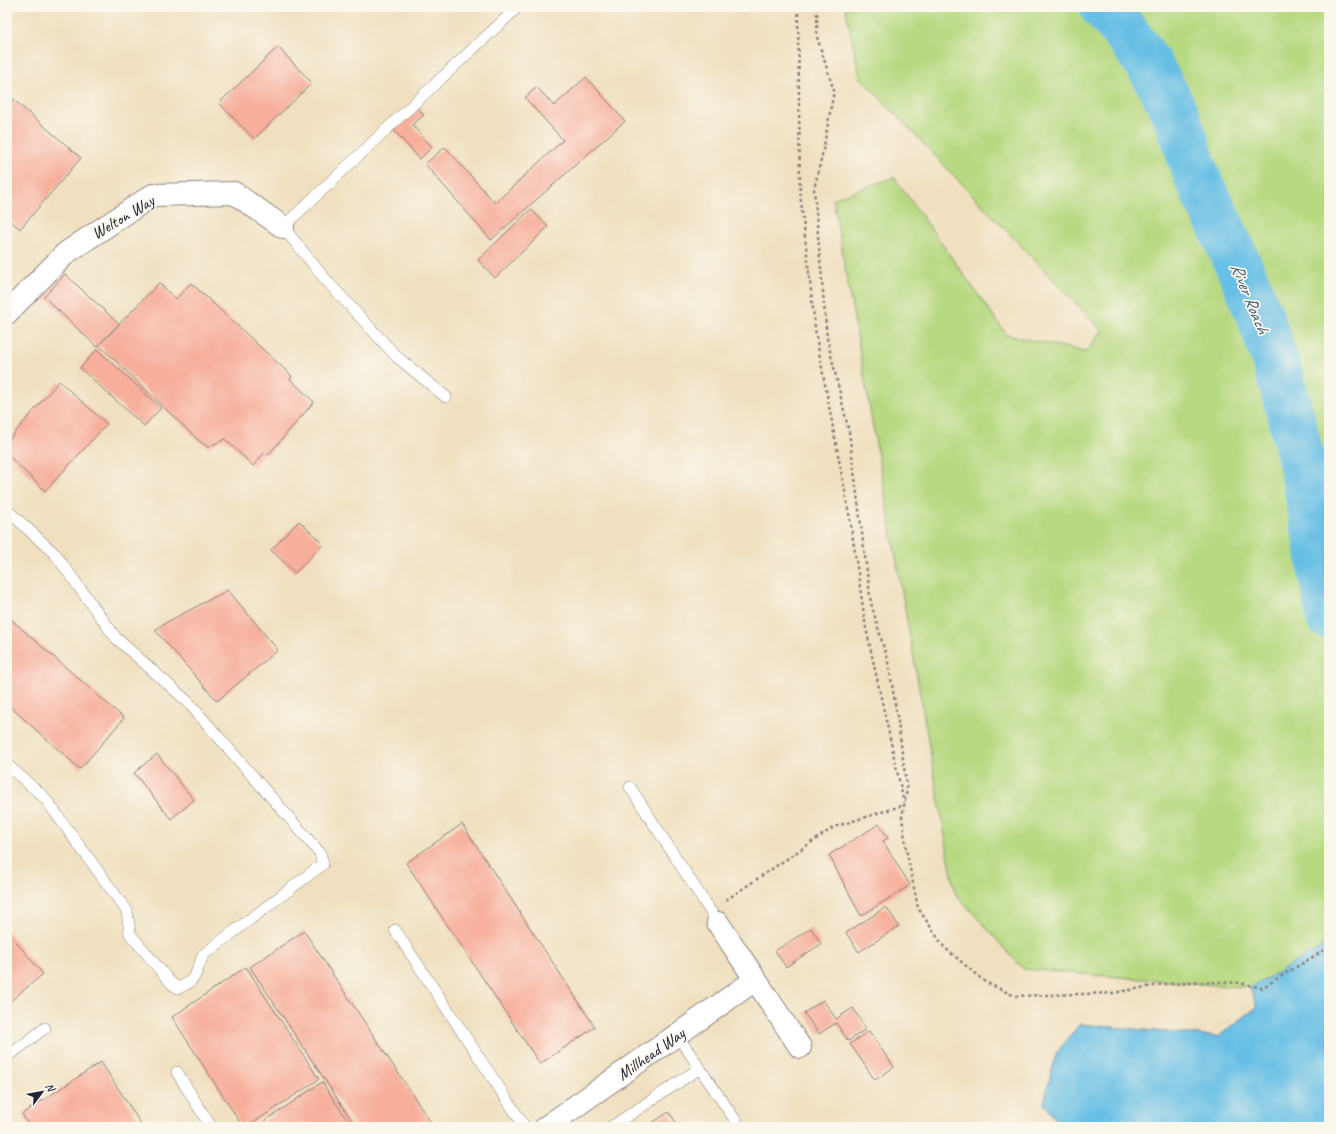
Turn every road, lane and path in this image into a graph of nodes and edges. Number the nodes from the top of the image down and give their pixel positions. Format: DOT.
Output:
graph roads {
  1 [pos="518,7"];
  2 [pos="798,7"];
  3 [pos="817,7"];
  4 [pos="283,227"];
  5 [pos="7,313"];
  6 [pos="446,397"];
  7 [pos="7,510"];
  8 [pos="7,765"];
  9 [pos="630,787"];
  10 [pos="904,805"];
  11 [pos="718,923"];
  12 [pos="395,930"];
  13 [pos="1329,947"];
  14 [pos="755,980"];
  15 [pos="45,1028"];
  16 [pos="677,1035"];
  17 [pos="800,1047"];
  18 [pos="7,1057"];
  19 [pos="700,1068"];
  20 [pos="177,1072"];
  21 [pos="211,1127"];
  22 [pos="525,1127"];
  23 [pos="546,1127"];
  24 [pos="611,1127"];
  25 [pos="740,1127"];
  1 -- 4 [label="lane"];
  2 -- 10 [label="path"];
  3 -- 10 [label="path"];
  4 -- 5 [label="street, Welton Way"];
  4 -- 6 [label="lane"];
  7 -- 8 [label="lane"];
  9 -- 11 [label="lane"];
  10 -- 11 [label="path"];
  10 -- 13 [label="path"];
  11 -- 14 [label="street"];
  12 -- 22 [label="lane"];
  14 -- 16 [label="street, Millhead Way"];
  14 -- 17 [label="street"];
  15 -- 18 [label="lane"];
  16 -- 19 [label="lane"];
  16 -- 23 [label="street, Millhead Way"];
  19 -- 24 [label="lane"];
  19 -- 25 [label="lane"];
  20 -- 21 [label="lane"];
}
